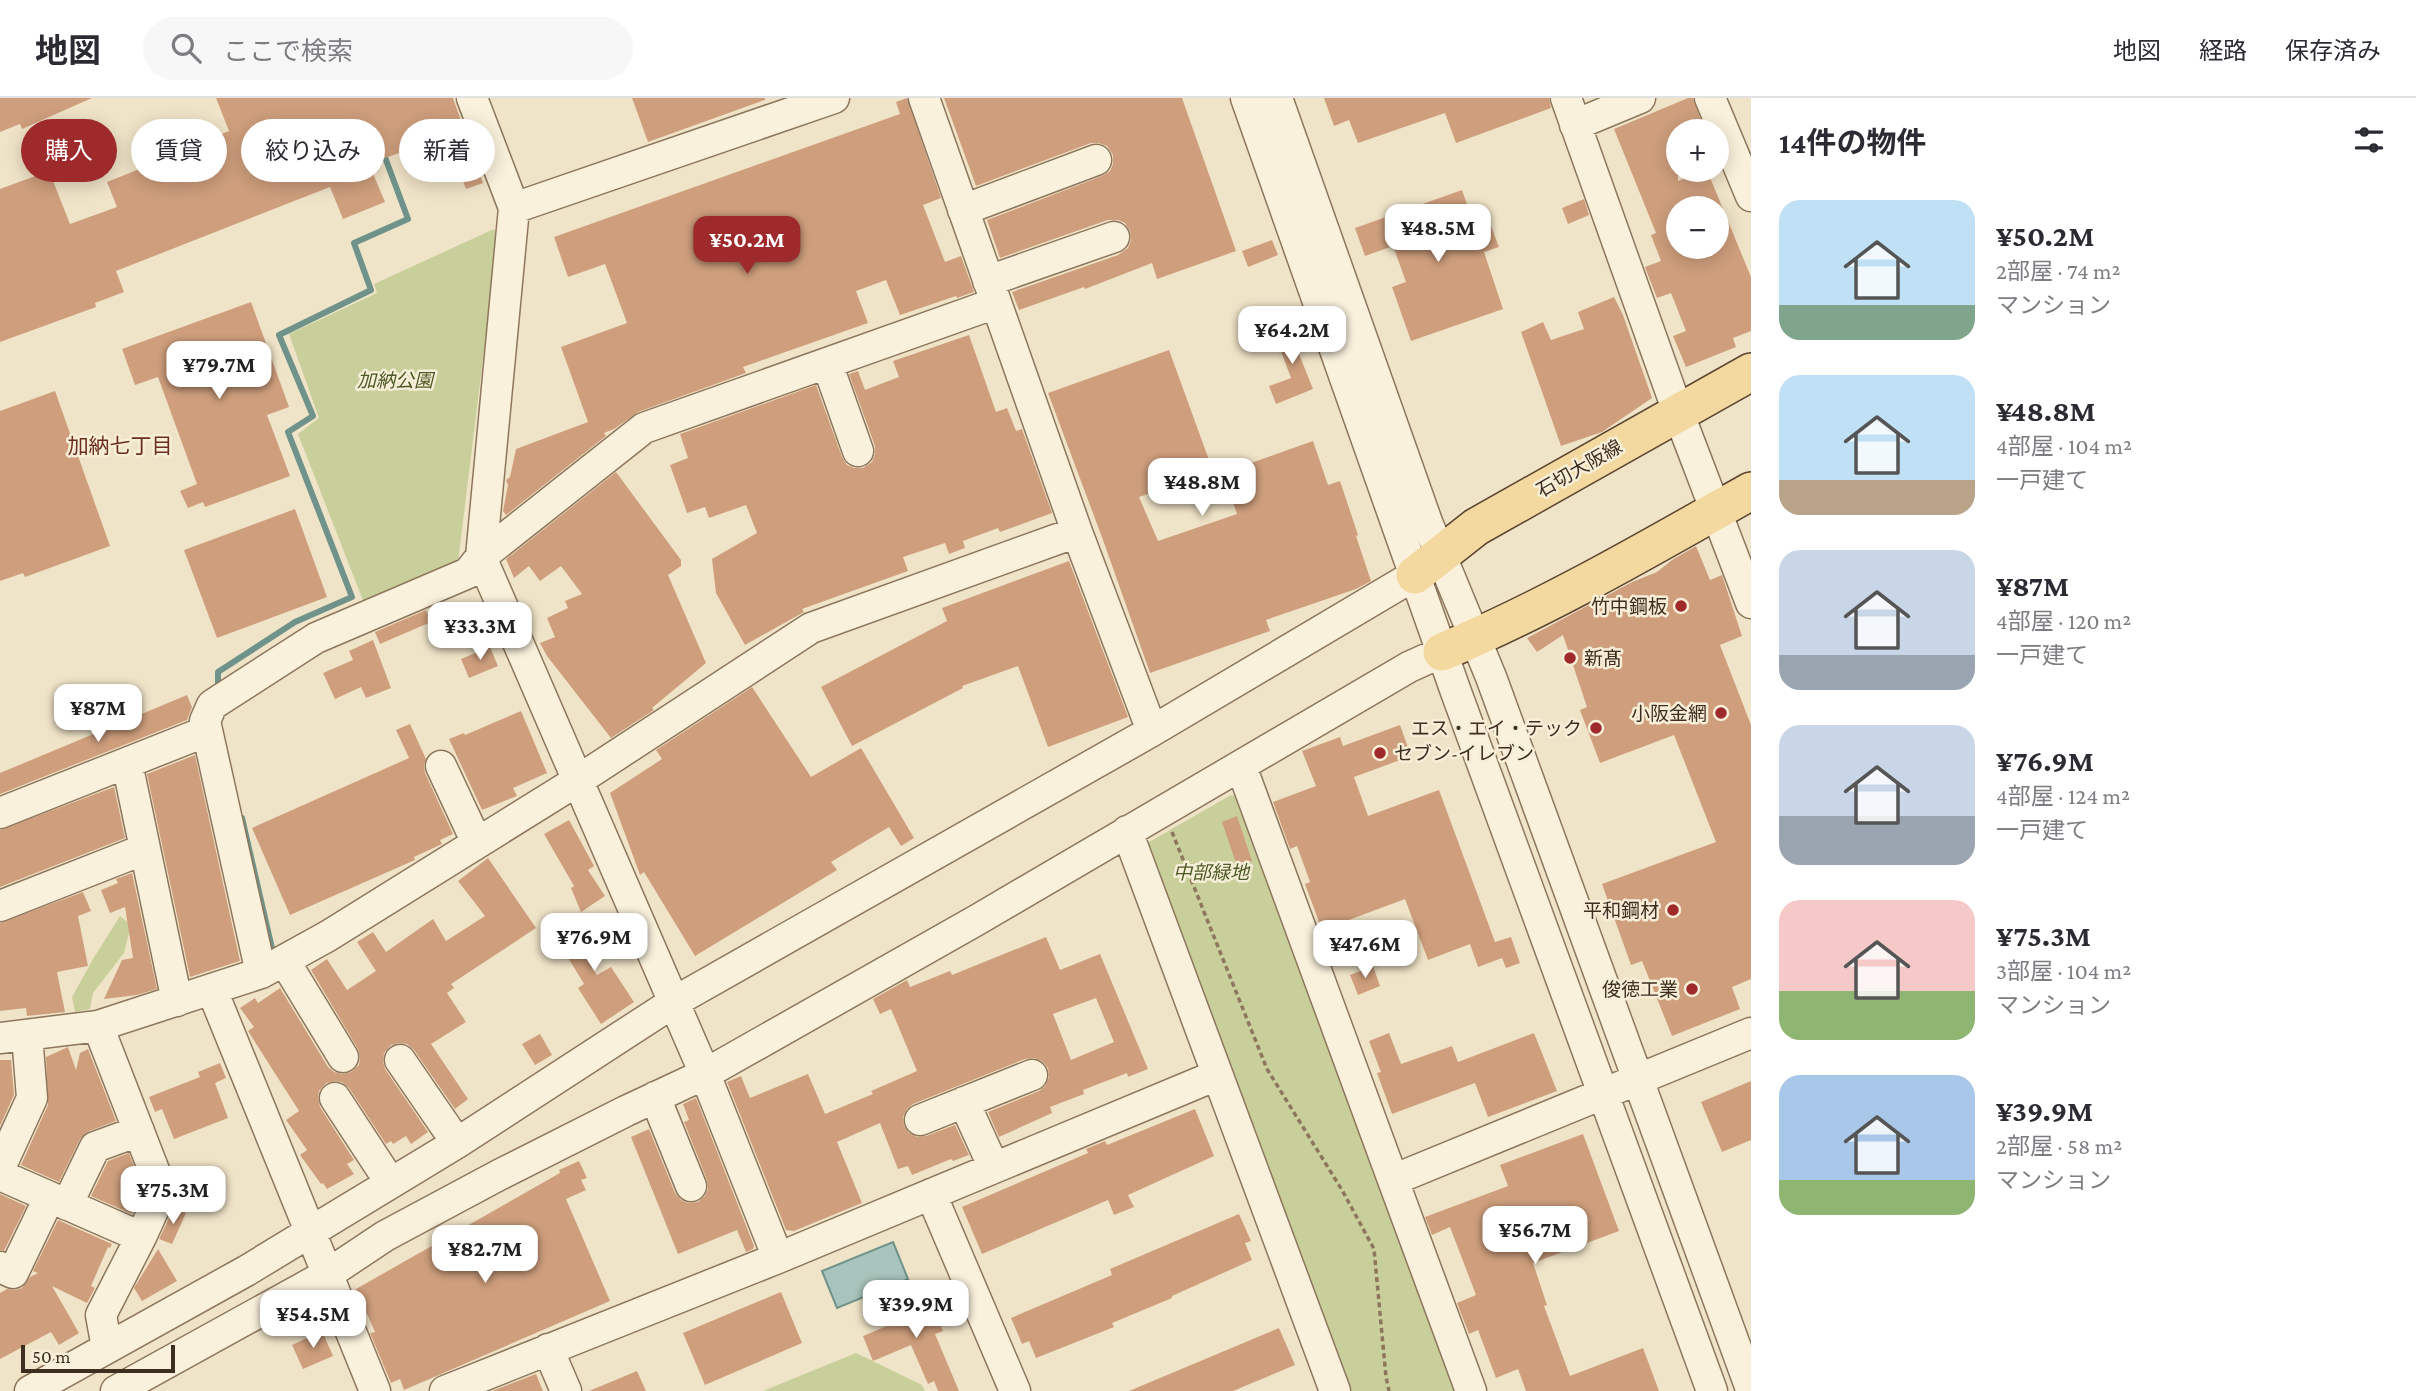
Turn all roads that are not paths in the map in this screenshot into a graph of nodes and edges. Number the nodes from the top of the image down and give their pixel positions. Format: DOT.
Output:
graph roads {
  1 [pos="472,98"];
  2 [pos="834,98"];
  3 [pos="925,98"];
  4 [pos="1246,98"];
  5 [pos="1277,98"];
  6 [pos="1640,98"];
  7 [pos="1710,98"];
  8 [pos="1571,112"];
  9 [pos="1096,160"];
  10 [pos="1751,196"];
  11 [pos="514,208"];
  12 [pos="964,209"];
  13 [pos="1114,237"];
  14 [pos="992,292"];
  15 [pos="827,363"];
  16 [pos="1751,372"];
  17 [pos="1678,412"];
  18 [pos="858,451"];
  19 [pos="1751,491"];
  20 [pos="1716,511"];
  21 [pos="1077,532"];
  22 [pos="481,557"];
  23 [pos="1427,565"];
  24 [pos="1751,603"];
  25 [pos="1476,638"];
  26 [pos="1442,652"];
  27 [pos="207,731"];
  28 [pos="1152,731"];
  29 [pos="127,764"];
  30 [pos="441,766"];
  31 [pos="1241,766"];
  32 [pos="576,781"];
  33 [pos="0,813"];
  34 [pos="1127,831"];
  35 [pos="477,843"];
  36 [pos="145,849"];
  37 [pos="0,906"];
  38 [pos="273,966"];
  39 [pos="212,990"];
  40 [pos="177,1001"];
  41 [pos="674,1002"];
  42 [pos="98,1026"];
  43 [pos="1751,1033"];
  44 [pos="13,1036"];
  45 [pos="342,1056"];
  46 [pos="400,1059"];
  47 [pos="705,1074"];
  48 [pos="1032,1075"];
  49 [pos="1217,1075"];
  50 [pos="1639,1078"];
  51 [pos="1602,1095"];
  52 [pos="655,1097"];
  53 [pos="335,1098"];
  54 [pos="964,1102"];
  55 [pos="920,1120"];
  56 [pos="138,1130"];
  57 [pos="457,1143"];
  58 [pos="0,1168"];
  59 [pos="994,1168"];
  60 [pos="0,1175"];
  61 [pos="1393,1180"];
  62 [pos="390,1182"];
  63 [pos="691,1186"];
  64 [pos="931,1194"];
  65 [pos="58,1202"];
  66 [pos="310,1231"];
  67 [pos="141,1237"];
  68 [pos="778,1258"];
  69 [pos="0,1267"];
  70 [pos="328,1273"];
  71 [pos="107,1348"];
  72 [pos="548,1349"];
  73 [pos="457,1389"];
  74 [pos="1751,1389"];
  75 [pos="30,1391"];
  76 [pos="116,1391"];
  77 [pos="375,1391"];
  78 [pos="566,1391"];
  79 [pos="1015,1391"];
  80 [pos="1335,1391"];
  81 [pos="1471,1391"];
  82 [pos="1712,1391"];
  1 -- 11 [label="street"];
  2 -- 11 [label="street"];
  3 -- 12 [label="street"];
  4 -- 23 [label="street"];
  5 -- 23 [label="street"];
  6 -- 8 [label="street"];
  7 -- 10 [label="street"];
  8 -- 17 [label="street"];
  9 -- 12 [label="street"];
  11 -- 22 [label="street"];
  12 -- 14 [label="street"];
  13 -- 14 [label="street"];
  14 -- 15 [label="street"];
  14 -- 21 [label="street"];
  15 -- 18 [label="street"];
  15 -- 22 [label="street"];
  16 -- 17 [label="main road, 石切大阪線"];
  17 -- 20 [label="street"];
  17 -- 23 [label="main road, 石切大阪線"];
  19 -- 20 [label="main road"];
  20 -- 24 [label="street"];
  20 -- 25 [label="main road"];
  21 -- 28 [label="street"];
  21 -- 32 [label="street"];
  22 -- 27 [label="street"];
  22 -- 32 [label="street"];
  23 -- 25 [label="street"];
  23 -- 26 [label="street"];
  23 -- 28 [label="street"];
  25 -- 26 [label="main road"];
  25 -- 50 [label="street"];
  26 -- 31 [label="street"];
  26 -- 51 [label="street"];
  27 -- 29 [label="street"];
  27 -- 38 [label="street"];
  28 -- 41 [label="street"];
  29 -- 33 [label="street"];
  29 -- 36 [label="street"];
  30 -- 35 [label="street"];
  31 -- 34 [label="street"];
  31 -- 61 [label="street"];
  32 -- 35 [label="street"];
  32 -- 41 [label="street"];
  34 -- 47 [label="street"];
  34 -- 49 [label="street"];
  35 -- 38 [label="street"];
  36 -- 37 [label="street"];
  36 -- 40 [label="street"];
  38 -- 39 [label="street"];
  38 -- 45 [label="street"];
  39 -- 40 [label="street"];
  39 -- 66 [label="street"];
  40 -- 42 [label="street"];
  41 -- 47 [label="street"];
  41 -- 57 [label="street"];
  42 -- 44 [label="street"];
  42 -- 56 [label="street"];
  43 -- 50 [label="street"];
  44 -- 58 [label="street"];
  46 -- 57 [label="street"];
  47 -- 52 [label="street"];
  47 -- 68 [label="street"];
  48 -- 54 [label="street"];
  49 -- 59 [label="street"];
  49 -- 80 [label="street"];
  50 -- 51 [label="street"];
  50 -- 74 [label="street"];
  51 -- 61 [label="street"];
  51 -- 82 [label="street"];
  52 -- 63 [label="street"];
  52 -- 70 [label="street"];
  53 -- 62 [label="street"];
  54 -- 55 [label="street"];
  54 -- 59 [label="street"];
  56 -- 65 [label="street"];
  56 -- 67 [label="street"];
  57 -- 62 [label="street"];
  59 -- 64 [label="street"];
  60 -- 65 [label="street"];
  61 -- 81 [label="street"];
  62 -- 66 [label="street"];
  64 -- 68 [label="street"];
  64 -- 79 [label="street"];
  65 -- 67 [label="street"];
  65 -- 69 [label="street"];
  66 -- 70 [label="street"];
  66 -- 71 [label="street"];
  67 -- 71 [label="street"];
  68 -- 72 [label="street"];
  70 -- 76 [label="street"];
  70 -- 77 [label="street"];
  71 -- 75 [label="street"];
  72 -- 73 [label="street"];
  72 -- 78 [label="street"];
}
